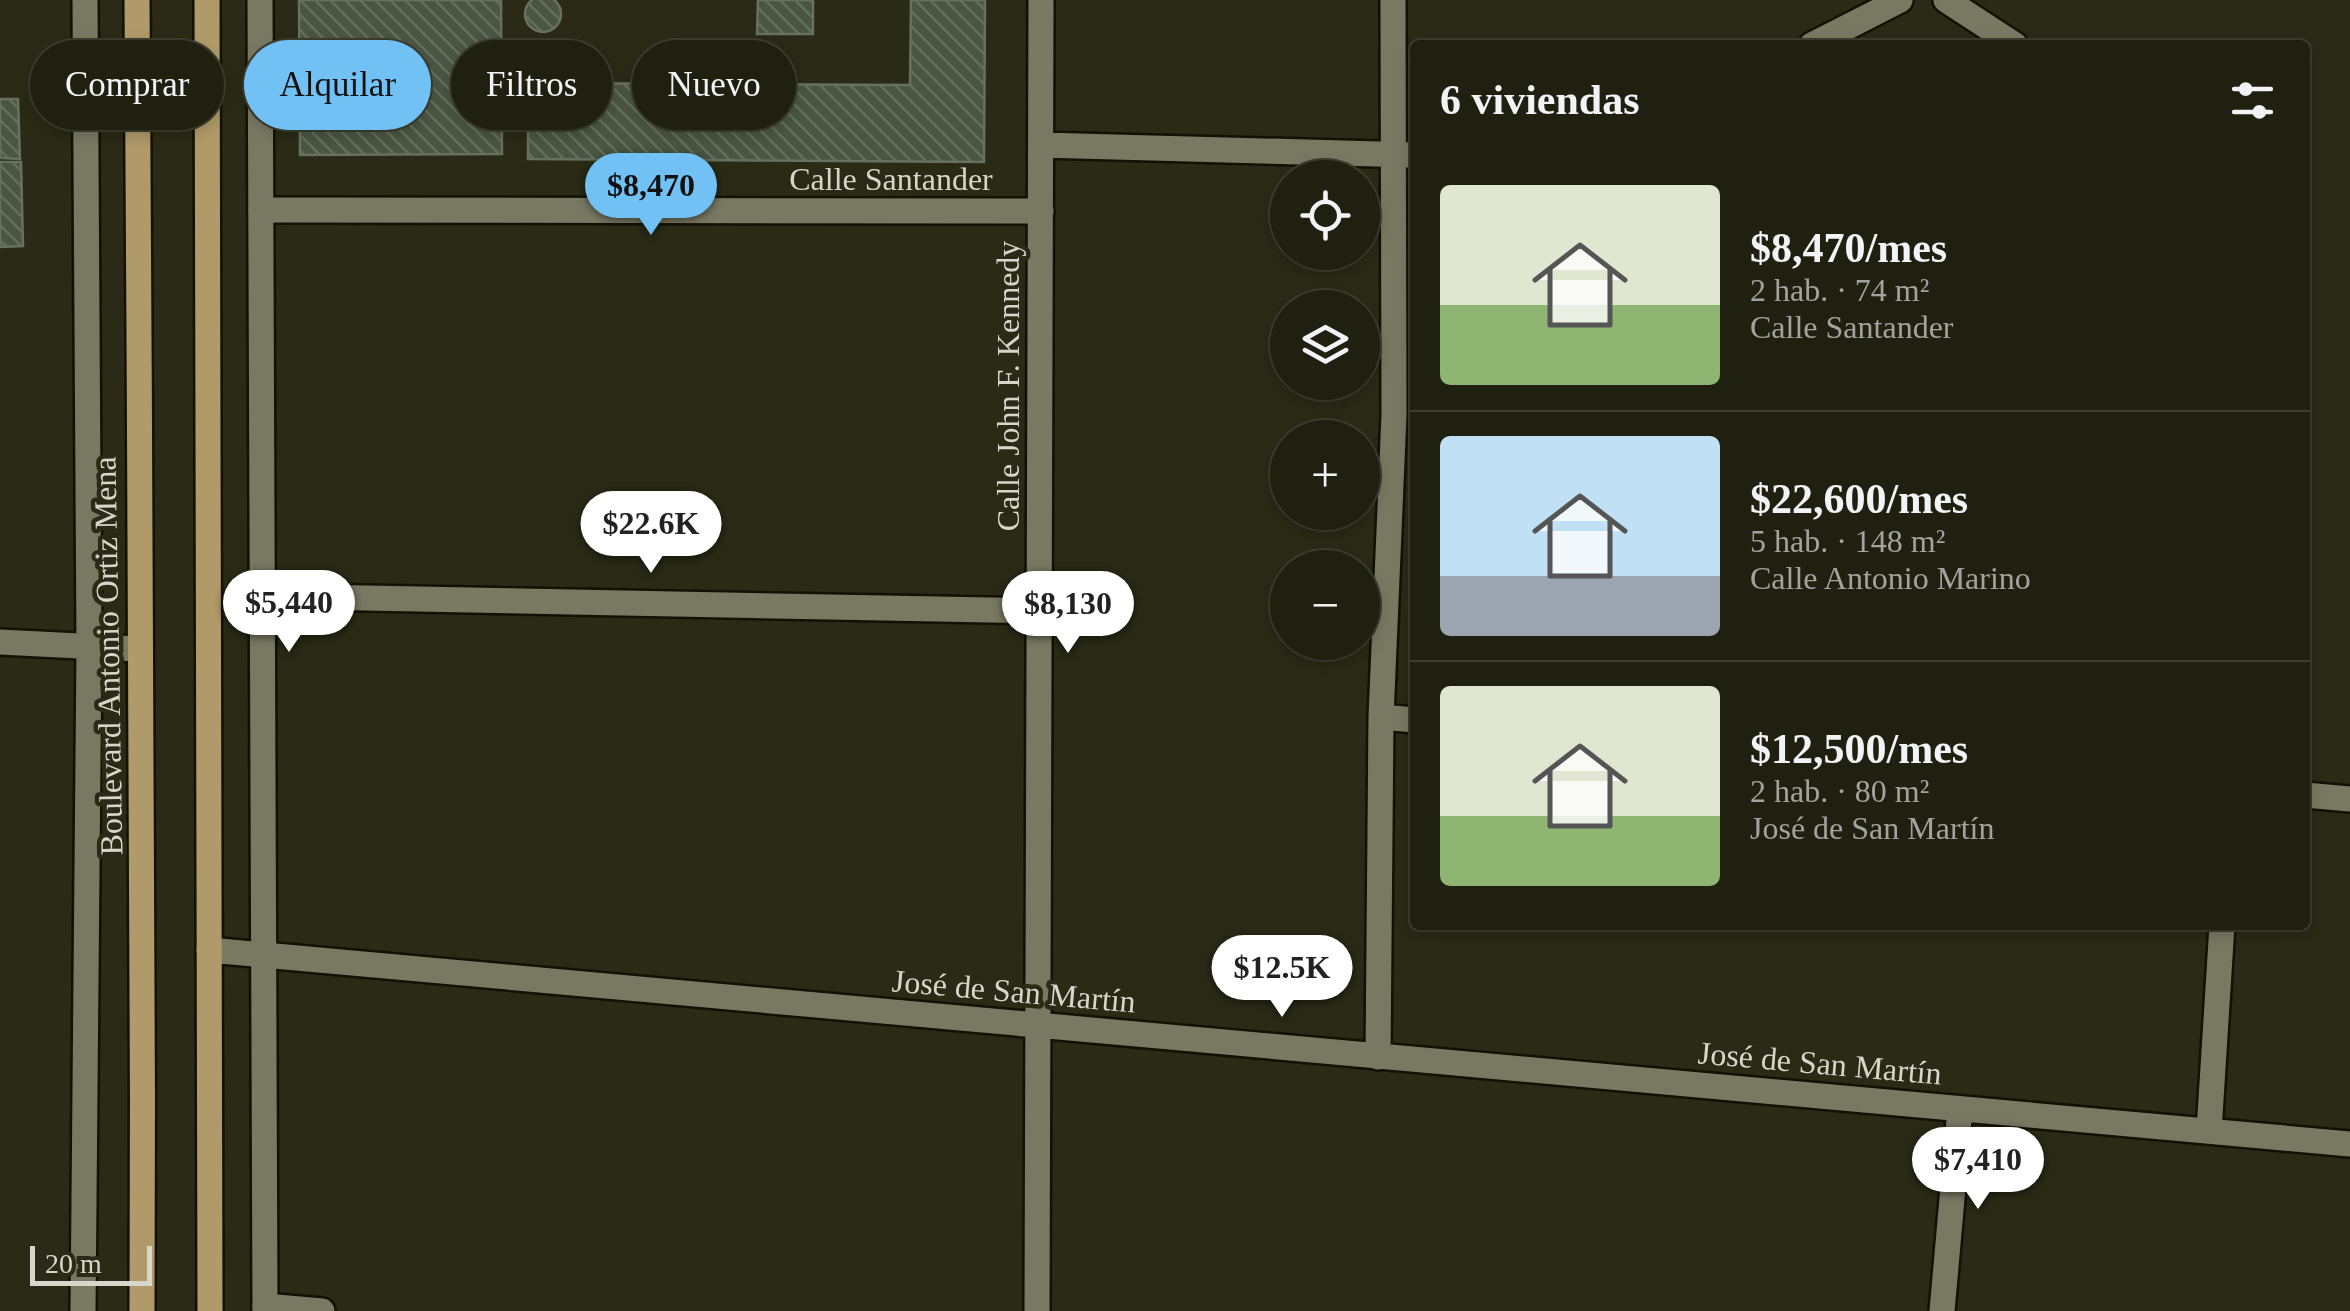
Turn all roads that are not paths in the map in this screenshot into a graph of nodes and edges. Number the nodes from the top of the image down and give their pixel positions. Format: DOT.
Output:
graph roads {
  1 [pos="84,0"];
  2 [pos="137,0"];
  3 [pos="207,0"];
  4 [pos="260,0"];
  5 [pos="1041,0"];
  6 [pos="1393,0"];
  7 [pos="1900,0"];
  8 [pos="1946,0"];
  9 [pos="1822,40"];
  10 [pos="2007,40"];
  11 [pos="1041,145"];
  12 [pos="1404,156"];
  13 [pos="261,210"];
  14 [pos="1041,211"];
  15 [pos="1404,415"];
  16 [pos="261,596"];
  17 [pos="1041,610"];
  18 [pos="0,642"];
  19 [pos="89,647"];
  20 [pos="138,649"];
  21 [pos="1381,717"];
  22 [pos="1410,720"];
  23 [pos="2310,795"];
  24 [pos="2350,799"];
  25 [pos="2222,930"];
  26 [pos="209,950"];
  27 [pos="263,956"];
  28 [pos="1040,1026"];
  29 [pos="1378,1056"];
  30 [pos="1960,1108"];
  31 [pos="2210,1131"];
  32 [pos="2350,1144"];
  33 [pos="265,1308"];
  34 [pos="84,1311"];
  35 [pos="142,1311"];
  36 [pos="210,1311"];
  37 [pos="322,1311"];
  38 [pos="1038,1311"];
  39 [pos="1942,1311"];
  1 -- 19 [label="street, Boulevard Antonio Ortiz Mena"];
  2 -- 20 [label="main road, Boulevard Antonio Ortiz Mena"];
  3 -- 26 [label="main road"];
  4 -- 13 [label="street"];
  5 -- 11 [label="street, Calle John F. Kennedy"];
  6 -- 12 [label="street"];
  7 -- 9 [label="street"];
  8 -- 10 [label="street"];
  11 -- 12 [label="street"];
  11 -- 14 [label="street, Calle John F. Kennedy"];
  12 -- 15 [label="street"];
  13 -- 14 [label="street, Calle Santander"];
  13 -- 16 [label="street"];
  14 -- 17 [label="street, Calle John F. Kennedy"];
  15 -- 21 [label="street"];
  16 -- 17 [label="street"];
  16 -- 27 [label="street"];
  17 -- 28 [label="street, Calle John F. Kennedy"];
  18 -- 19 [label="street"];
  19 -- 20 [label="street"];
  19 -- 34 [label="street, Boulevard Antonio Ortiz Mena"];
  20 -- 35 [label="main road, Boulevard Antonio Ortiz Mena"];
  21 -- 22 [label="street"];
  21 -- 29 [label="street"];
  23 -- 24 [label="street"];
  25 -- 31 [label="street"];
  26 -- 27 [label="street, José de San Martín"];
  26 -- 36 [label="main road"];
  27 -- 28 [label="street, José de San Martín"];
  27 -- 33 [label="street"];
  28 -- 29 [label="street, José de San Martín"];
  28 -- 38 [label="street, Calle John F. Kennedy"];
  29 -- 30 [label="street, José de San Martín"];
  30 -- 31 [label="street, José de San Martín"];
  30 -- 39 [label="street"];
  31 -- 32 [label="street, José de San Martín"];
  33 -- 37 [label="street"];
}
